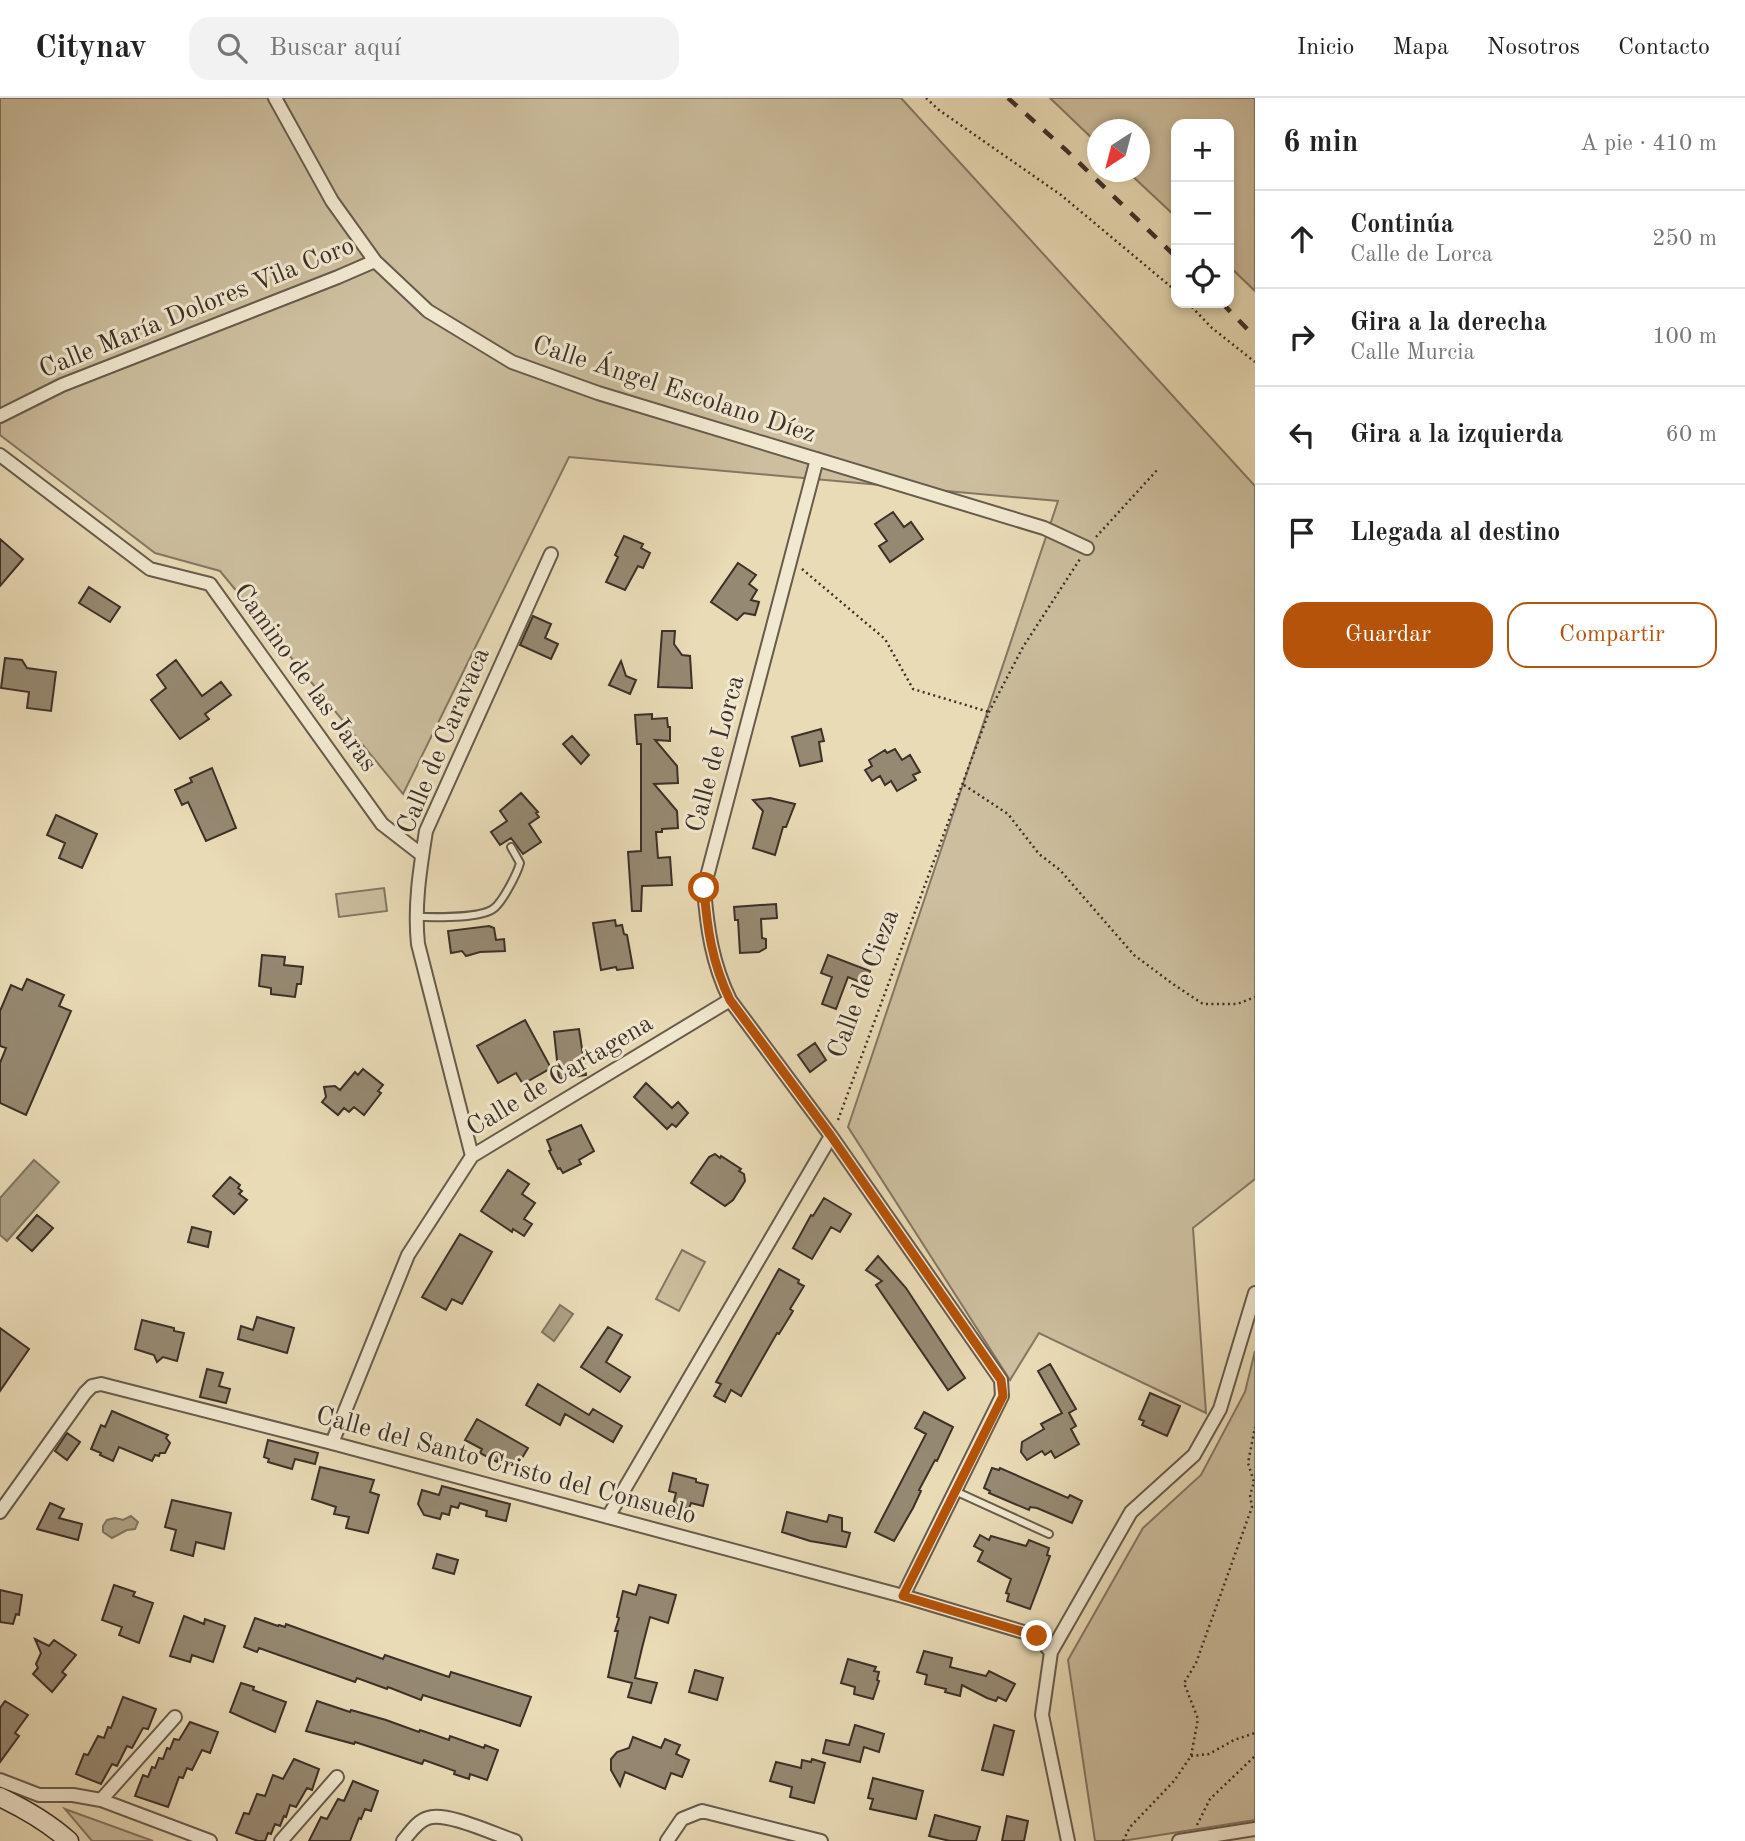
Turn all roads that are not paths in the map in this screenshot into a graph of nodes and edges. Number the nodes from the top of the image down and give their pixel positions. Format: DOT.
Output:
graph roads {
  1 [pos="275,98"];
  2 [pos="374,261"];
  3 [pos="0,416"];
  4 [pos="0,455"];
  5 [pos="817,459"];
  6 [pos="1087,548"];
  7 [pos="551,555"];
  8 [pos="511,847"];
  9 [pos="422,855"];
  10 [pos="415,917"];
  11 [pos="730,1000"];
  12 [pos="831,1136"];
  13 [pos="472,1156"];
  14 [pos="1255,1293"];
  15 [pos="332,1443"];
  16 [pos="955,1491"];
  17 [pos="0,1513"];
  18 [pos="608,1517"];
  19 [pos="1049,1534"];
  20 [pos="903,1596"];
  21 [pos="1051,1652"];
  22 [pos="175,1717"];
  23 [pos="337,1777"];
  24 [pos="0,1780"];
  25 [pos="0,1797"];
  26 [pos="101,1800"];
  27 [pos="1255,1829"];
  28 [pos="1184,1840"];
  29 [pos="69,1841"];
  30 [pos="210,1841"];
  31 [pos="281,1841"];
  32 [pos="403,1841"];
  33 [pos="515,1841"];
  34 [pos="667,1841"];
  35 [pos="821,1841"];
  36 [pos="1068,1841"];
  1 -- 2 [label="street, Calle Ángel Escolano Díez"];
  2 -- 3 [label="street, Calle María Dolores Vila Coro"];
  2 -- 5 [label="street, Calle Ángel Escolano Díez"];
  4 -- 9 [label="street, Camino de las Jaras"];
  5 -- 6 [label="street, Calle Ángel Escolano Díez"];
  5 -- 11 [label="street, Calle de Lorca"];
  7 -- 9 [label="street, Calle de Caravaca"];
  8 -- 10 [label="lane"];
  9 -- 10 [label="street, Calle de Caravaca"];
  10 -- 13 [label="street, Calle de Caravaca"];
  11 -- 12 [label="street, Calle de Lorca"];
  11 -- 13 [label="street, Calle de Cartagena"];
  12 -- 16 [label="street, Calle de Lorca"];
  12 -- 18 [label="street"];
  13 -- 15 [label="street, Calle de Cartagena"];
  14 -- 21 [label="street"];
  15 -- 17 [label="street, Calle del Santo Cristo del Consuelo"];
  15 -- 18 [label="street, Calle del Santo Cristo del Consuelo"];
  16 -- 19 [label="lane"];
  16 -- 20 [label="street"];
  18 -- 20 [label="street, Calle del Santo Cristo del Consuelo"];
  20 -- 21 [label="street, Calle del Santo Cristo del Consuelo"];
  21 -- 36 [label="street"];
  22 -- 26 [label="street"];
  23 -- 31 [label="street"];
  24 -- 26 [label="street"];
  25 -- 29 [label="main road"];
  26 -- 30 [label="street"];
  27 -- 28 [label="street"];
  32 -- 33 [label="street"];
  34 -- 35 [label="street"];
}
